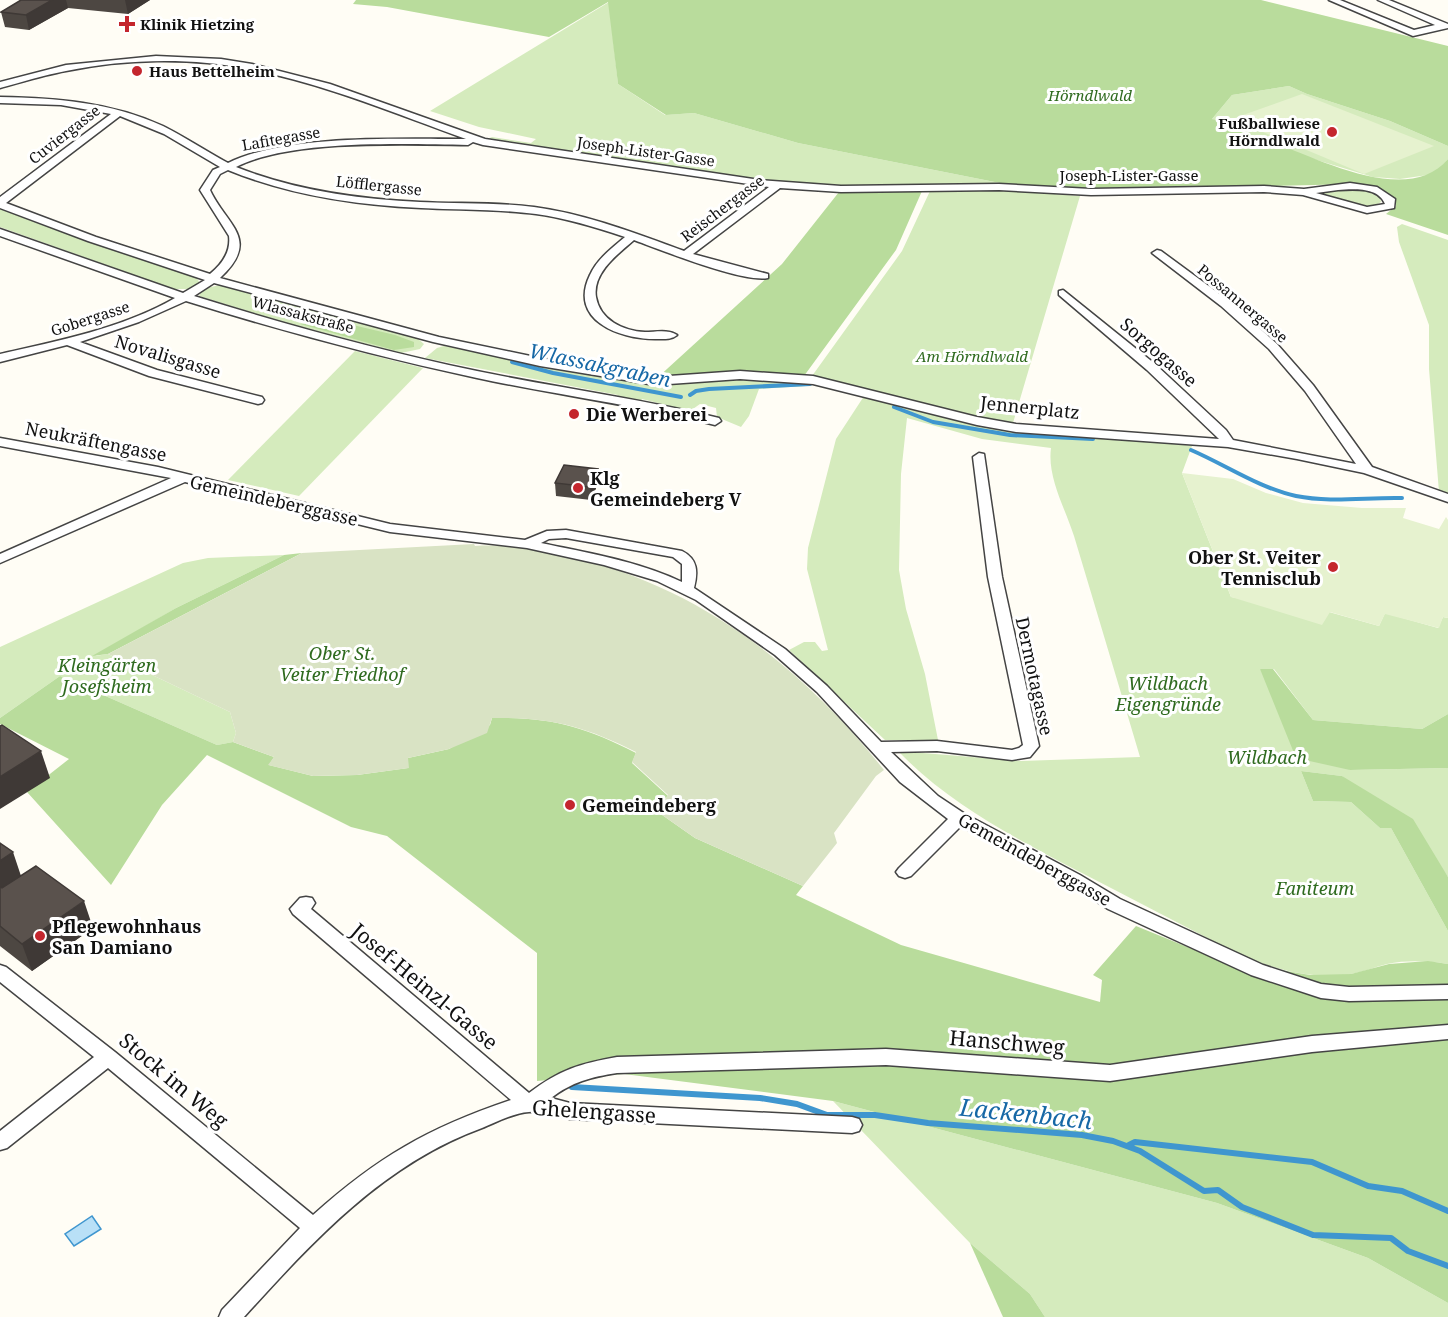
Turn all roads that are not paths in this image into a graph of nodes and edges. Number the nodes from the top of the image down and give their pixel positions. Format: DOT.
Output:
graph roads {
  1 [pos="1333,0"];
  2 [pos="1382,0"];
  3 [pos="1446,26"];
  4 [pos="0,85"];
  5 [pos="0,100"];
  6 [pos="118,112"];
  7 [pos="483,142"];
  8 [pos="226,166"];
  9 [pos="777,185"];
  10 [pos="1304,192"];
  11 [pos="0,203"];
  12 [pos="0,232"];
  13 [pos="632,236"];
  14 [pos="1157,253"];
  15 [pos="685,255"];
  16 [pos="764,276"];
  17 [pos="213,279"];
  18 [pos="1063,293"];
  19 [pos="186,297"];
  20 [pos="671,335"];
  21 [pos="437,340"];
  22 [pos="70,342"];
  23 [pos="0,358"];
  24 [pos="414,360"];
  25 [pos="655,381"];
  26 [pos="258,400"];
  27 [pos="715,421"];
  28 [pos="0,442"];
  29 [pos="1228,443"];
  30 [pos="979,456"];
  31 [pos="1367,470"];
  32 [pos="185,477"];
  33 [pos="1448,498"];
  34 [pos="527,544"];
  35 [pos="0,559"];
  36 [pos="687,589"];
  37 [pos="876,747"];
  38 [pos="959,818"];
  39 [pos="905,872"];
  40 [pos="306,903"];
  41 [pos="0,972"];
  42 [pos="1448,992"];
  43 [pos="1448,1032"];
  44 [pos="108,1057"];
  45 [pos="529,1104"];
  46 [pos="852,1125"];
  47 [pos="0,1142"];
  48 [pos="314,1228"];
  49 [pos="230,1317"];
  1 -- 3 [label="street"];
  2 -- 3 [label="street"];
  4 -- 7 [label="street, Joseph-Lister-Gasse"];
  5 -- 6 [label="street, Löfflergasse"];
  6 -- 8 [label="street, Löfflergasse"];
  6 -- 11 [label="street, Cuviergasse"];
  7 -- 8 [label="street, Lafitegasse"];
  7 -- 9 [label="street, Joseph-Lister-Gasse"];
  8 -- 13 [label="street, Löfflergasse"];
  8 -- 17 [label="street, Lafitegasse"];
  9 -- 10 [label="street, Joseph-Lister-Gasse"];
  9 -- 15 [label="street, Reischergasse"];
  10 -- 10 [label="street, Joseph-Lister-Gasse"];
  11 -- 17 [label="street, Wlassakstraße"];
  12 -- 19 [label="street, Wlassakstraße"];
  13 -- 15 [label="street, Löfflergasse"];
  13 -- 20 [label="street"];
  14 -- 31 [label="street, Possannergasse"];
  15 -- 16 [label="street, Löfflergasse"];
  17 -- 19 [label="street"];
  17 -- 21 [label="street, Wlassakstraße"];
  18 -- 29 [label="street, Sorgogasse"];
  19 -- 22 [label="street, Gobergasse"];
  19 -- 24 [label="street, Wlassakstraße"];
  21 -- 24 [label="street"];
  21 -- 25 [label="street, Wlassakstraße"];
  22 -- 23 [label="street, Gobergasse"];
  22 -- 26 [label="street, Novalisgasse"];
  24 -- 27 [label="street, Wlassakstraße"];
  25 -- 29 [label="street, Jennerplatz"];
  28 -- 32 [label="street, Neukräftengasse"];
  29 -- 31 [label="street, Jennerplatz"];
  30 -- 37 [label="street, Dermotagasse"];
  31 -- 33 [label="street"];
  32 -- 34 [label="street, Gemeindeberggasse"];
  32 -- 35 [label="street, Gemeindeberggasse"];
  34 -- 36 [label="street, Gemeindeberggasse"];
  34 -- 36 [label="street, Gemeindeberggasse"];
  36 -- 37 [label="street, Gemeindeberggasse"];
  37 -- 38 [label="street, Gemeindeberggasse"];
  38 -- 39 [label="street"];
  38 -- 42 [label="street, Gemeindeberggasse"];
  40 -- 45 [label="street, Josef-Heinzl-Gasse"];
  41 -- 44 [label="street, Stock im Weg"];
  43 -- 45 [label="street, Hanschweg"];
  44 -- 47 [label="street"];
  44 -- 48 [label="street, Stock im Weg"];
  45 -- 46 [label="street, Ghelengasse"];
  45 -- 48 [label="street, Ghelengasse"];
  48 -- 49 [label="street, Ghelengasse"];
}
